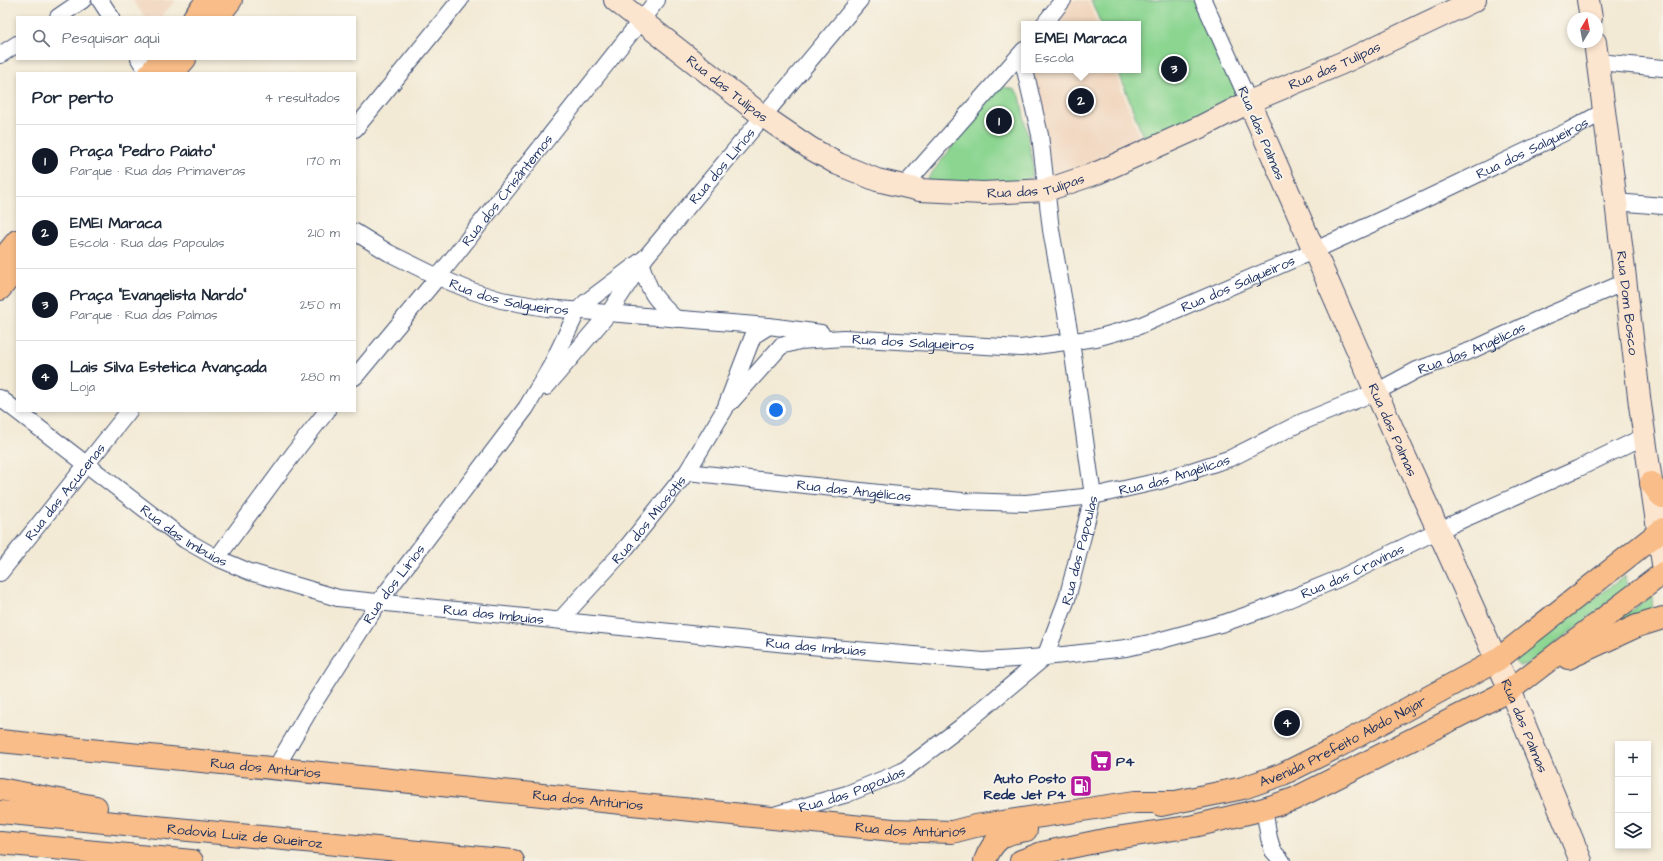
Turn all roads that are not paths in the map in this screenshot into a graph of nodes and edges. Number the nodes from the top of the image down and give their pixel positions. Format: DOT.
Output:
graph roads {
  1 [pos="83,0"];
  2 [pos="100,0"];
  3 [pos="208,0"];
  4 [pos="231,0"];
  5 [pos="460,0"];
  6 [pos="615,0"];
  7 [pos="657,0"];
  8 [pos="860,0"];
  9 [pos="1064,0"];
  10 [pos="1203,0"];
  11 [pos="1474,0"];
  12 [pos="1588,0"];
  13 [pos="1590,12"];
  14 [pos="59,16"];
  15 [pos="110,16"];
  16 [pos="195,16"];
  17 [pos="219,16"];
  18 [pos="641,21"];
  19 [pos="1046,21"];
  20 [pos="16,45"];
  21 [pos="1597,52"];
  22 [pos="0,55"];
  23 [pos="1021,59"];
  24 [pos="139,60"];
  25 [pos="160,60"];
  26 [pos="183,60"];
  27 [pos="1663,68"];
  28 [pos="148,72"];
  29 [pos="150,72"];
  30 [pos="175,72"];
  31 [pos="1026,73"];
  32 [pos="1249,102"];
  33 [pos="1605,111"];
  34 [pos="763,116"];
  35 [pos="356,128"];
  36 [pos="904,186"];
  37 [pos="1047,190"];
  38 [pos="1616,202"];
  39 [pos="1663,206"];
  40 [pos="356,233"];
  41 [pos="16,242"];
  42 [pos="1313,251"];
  43 [pos="643,261"];
  44 [pos="0,262"];
  45 [pos="16,269"];
  46 [pos="438,278"];
  47 [pos="1625,282"];
  48 [pos="0,289"];
  49 [pos="578,310"];
  50 [pos="609,313"];
  51 [pos="676,319"];
  52 [pos="769,326"];
  53 [pos="844,338"];
  54 [pos="1071,341"];
  55 [pos="781,346"];
  56 [pos="356,376"];
  57 [pos="1376,392"];
  58 [pos="0,398"];
  59 [pos="526,408"];
  60 [pos="16,410"];
  61 [pos="724,410"];
  62 [pos="18,412"];
  63 [pos="128,412"];
  64 [pos="326,412"];
  65 [pos="1645,436"];
  66 [pos="86,465"];
  67 [pos="687,472"];
  68 [pos="1657,490"];
  69 [pos="1093,496"];
  70 [pos="1439,530"];
  71 [pos="1660,531"];
  72 [pos="217,558"];
  73 [pos="1663,564"];
  74 [pos="0,572"];
  75 [pos="1663,573"];
  76 [pos="379,602"];
  77 [pos="1663,618"];
  78 [pos="560,620"];
  79 [pos="1045,657"];
  80 [pos="1497,660"];
  81 [pos="1516,686"];
  82 [pos="0,741"];
  83 [pos="274,769"];
  84 [pos="0,789"];
  85 [pos="1175,802"];
  86 [pos="1264,809"];
  87 [pos="0,812"];
  88 [pos="765,818"];
  89 [pos="998,823"];
  90 [pos="1024,830"];
  91 [pos="305,841"];
  92 [pos="0,843"];
  93 [pos="192,861"];
  94 [pos="513,861"];
  95 [pos="985,861"];
  96 [pos="1016,861"];
  97 [pos="1021,861"];
  98 [pos="1282,861"];
  99 [pos="1581,861"];
  1 -- 14 [label="street"];
  2 -- 15 [label="street"];
  3 -- 16 [label="main road"];
  4 -- 17 [label="main road"];
  5 -- 35 [label="street"];
  6 -- 18 [label="main road, Rua das Tulipas"];
  7 -- 18 [label="street, Rua dos Crisântemos"];
  8 -- 34 [label="street, Rua dos Lírios"];
  9 -- 19 [label="street"];
  10 -- 32 [label="street, Rua das Palmas"];
  11 -- 32 [label="main road, Rua das Tulipas"];
  12 -- 13 [label="main road"];
  18 -- 34 [label="main road, Rua das Tulipas"];
  18 -- 46 [label="street, Rua dos Crisântemos"];
  20 -- 22 [label="street"];
  21 -- 27 [label="street"];
  21 -- 33 [label="main road, Rua Dom Bosco"];
  23 -- 36 [label="street"];
  24 -- 28 [label="street"];
  25 -- 29 [label="main road"];
  26 -- 30 [label="main road"];
  31 -- 37 [label="street, Rua das Papoulas"];
  32 -- 37 [label="main road, Rua das Tulipas"];
  32 -- 42 [label="main road, Rua das Palmas"];
  33 -- 38 [label="main road, Rua Dom Bosco"];
  33 -- 42 [label="street, Rua dos Salgueiros"];
  34 -- 36 [label="main road, Rua das Tulipas"];
  34 -- 43 [label="street, Rua dos Lírios"];
  36 -- 37 [label="main road, Rua das Tulipas"];
  37 -- 54 [label="street, Rua das Papoulas"];
  38 -- 39 [label="street"];
  38 -- 47 [label="main road, Rua Dom Bosco"];
  40 -- 46 [label="street, Rua dos Salgueiros"];
  41 -- 44 [label="main road"];
  42 -- 54 [label="street, Rua dos Salgueiros"];
  42 -- 57 [label="main road, Rua das Palmas"];
  43 -- 49 [label="street, Rua dos Lírios"];
  43 -- 50 [label="street, Rua dos Lírios"];
  43 -- 51 [label="street"];
  45 -- 48 [label="main road"];
  46 -- 49 [label="street, Rua dos Salgueiros"];
  46 -- 56 [label="street, Rua dos Crisântemos"];
  47 -- 57 [label="street, Rua das Angélicas"];
  47 -- 65 [label="main road, Rua Dom Bosco"];
  49 -- 50 [label="street, Rua dos Salgueiros"];
  49 -- 59 [label="street, Rua dos Lírios"];
  50 -- 51 [label="street, Rua dos Salgueiros"];
  50 -- 59 [label="street, Rua dos Lírios"];
  51 -- 52 [label="street, Rua dos Salgueiros"];
  52 -- 53 [label="street, Rua dos Salgueiros"];
  52 -- 55 [label="street"];
  52 -- 61 [label="street, Rua dos Miosótis"];
  53 -- 54 [label="street, Rua dos Salgueiros"];
  53 -- 55 [label="street, Rua dos Salgueiros"];
  54 -- 69 [label="street, Rua das Papoulas"];
  55 -- 61 [label="street, Rua dos Miosótis"];
  57 -- 69 [label="street, Rua das Angélicas"];
  57 -- 70 [label="main road, Rua das Palmas"];
  58 -- 60 [label="street, Rua das Imbuias"];
  59 -- 76 [label="street, Rua dos Lírios"];
  61 -- 67 [label="street, Rua dos Miosótis"];
  62 -- 66 [label="street, Rua das Imbuias"];
  63 -- 66 [label="street, Rua das Açucenas"];
  64 -- 72 [label="street"];
  65 -- 68 [label="main road, Rua Dom Bosco"];
  65 -- 70 [label="street, Rua das Cravinas"];
  66 -- 72 [label="street, Rua das Imbuias"];
  66 -- 74 [label="street, Rua das Açucenas"];
  67 -- 69 [label="street, Rua das Angélicas"];
  67 -- 78 [label="street, Rua dos Miosótis"];
  68 -- 71 [label="main road, Rua Dom Bosco"];
  69 -- 79 [label="street, Rua das Papoulas"];
  70 -- 79 [label="street, Rua das Cravinas"];
  70 -- 80 [label="main road, Rua das Palmas"];
  71 -- 73 [label="main road, Rua Dom Bosco"];
  71 -- 80 [label="main road, Avenida Prefeito Abdo Najar"];
  72 -- 76 [label="street, Rua das Imbuias"];
  75 -- 81 [label="main road, Avenida Prefeito Abdo Najar"];
  76 -- 78 [label="street, Rua das Imbuias"];
  76 -- 83 [label="street, Rua dos Lírios"];
  77 -- 81 [label="main road"];
  78 -- 79 [label="street, Rua das Imbuias"];
  79 -- 88 [label="street, Rua das Papoulas"];
  80 -- 81 [label="main road, Rua das Palmas"];
  80 -- 85 [label="main road, Avenida Prefeito Abdo Najar"];
  81 -- 86 [label="main road, Avenida Prefeito Abdo Najar"];
  81 -- 99 [label="main road, Rua das Palmas"];
  82 -- 83 [label="main road, Rua dos Antúrios"];
  83 -- 88 [label="main road, Rua dos Antúrios"];
  84 -- 91 [label="main road"];
  85 -- 89 [label="main road, Rua dos Antúrios"];
  85 -- 90 [label="main road, Avenida Prefeito Abdo Najar"];
  86 -- 97 [label="main road, Avenida Prefeito Abdo Najar"];
  86 -- 98 [label="street"];
  87 -- 91 [label="main road, Rodovia Luiz de Queiroz"];
  88 -- 89 [label="main road, Rua dos Antúrios"];
  89 -- 90 [label="main road"];
  90 -- 95 [label="main road, Avenida Prefeito Abdo Najar"];
  90 -- 96 [label="main road"];
  91 -- 94 [label="main road, Rodovia Luiz de Queiroz"];
  92 -- 93 [label="main road"];
}
